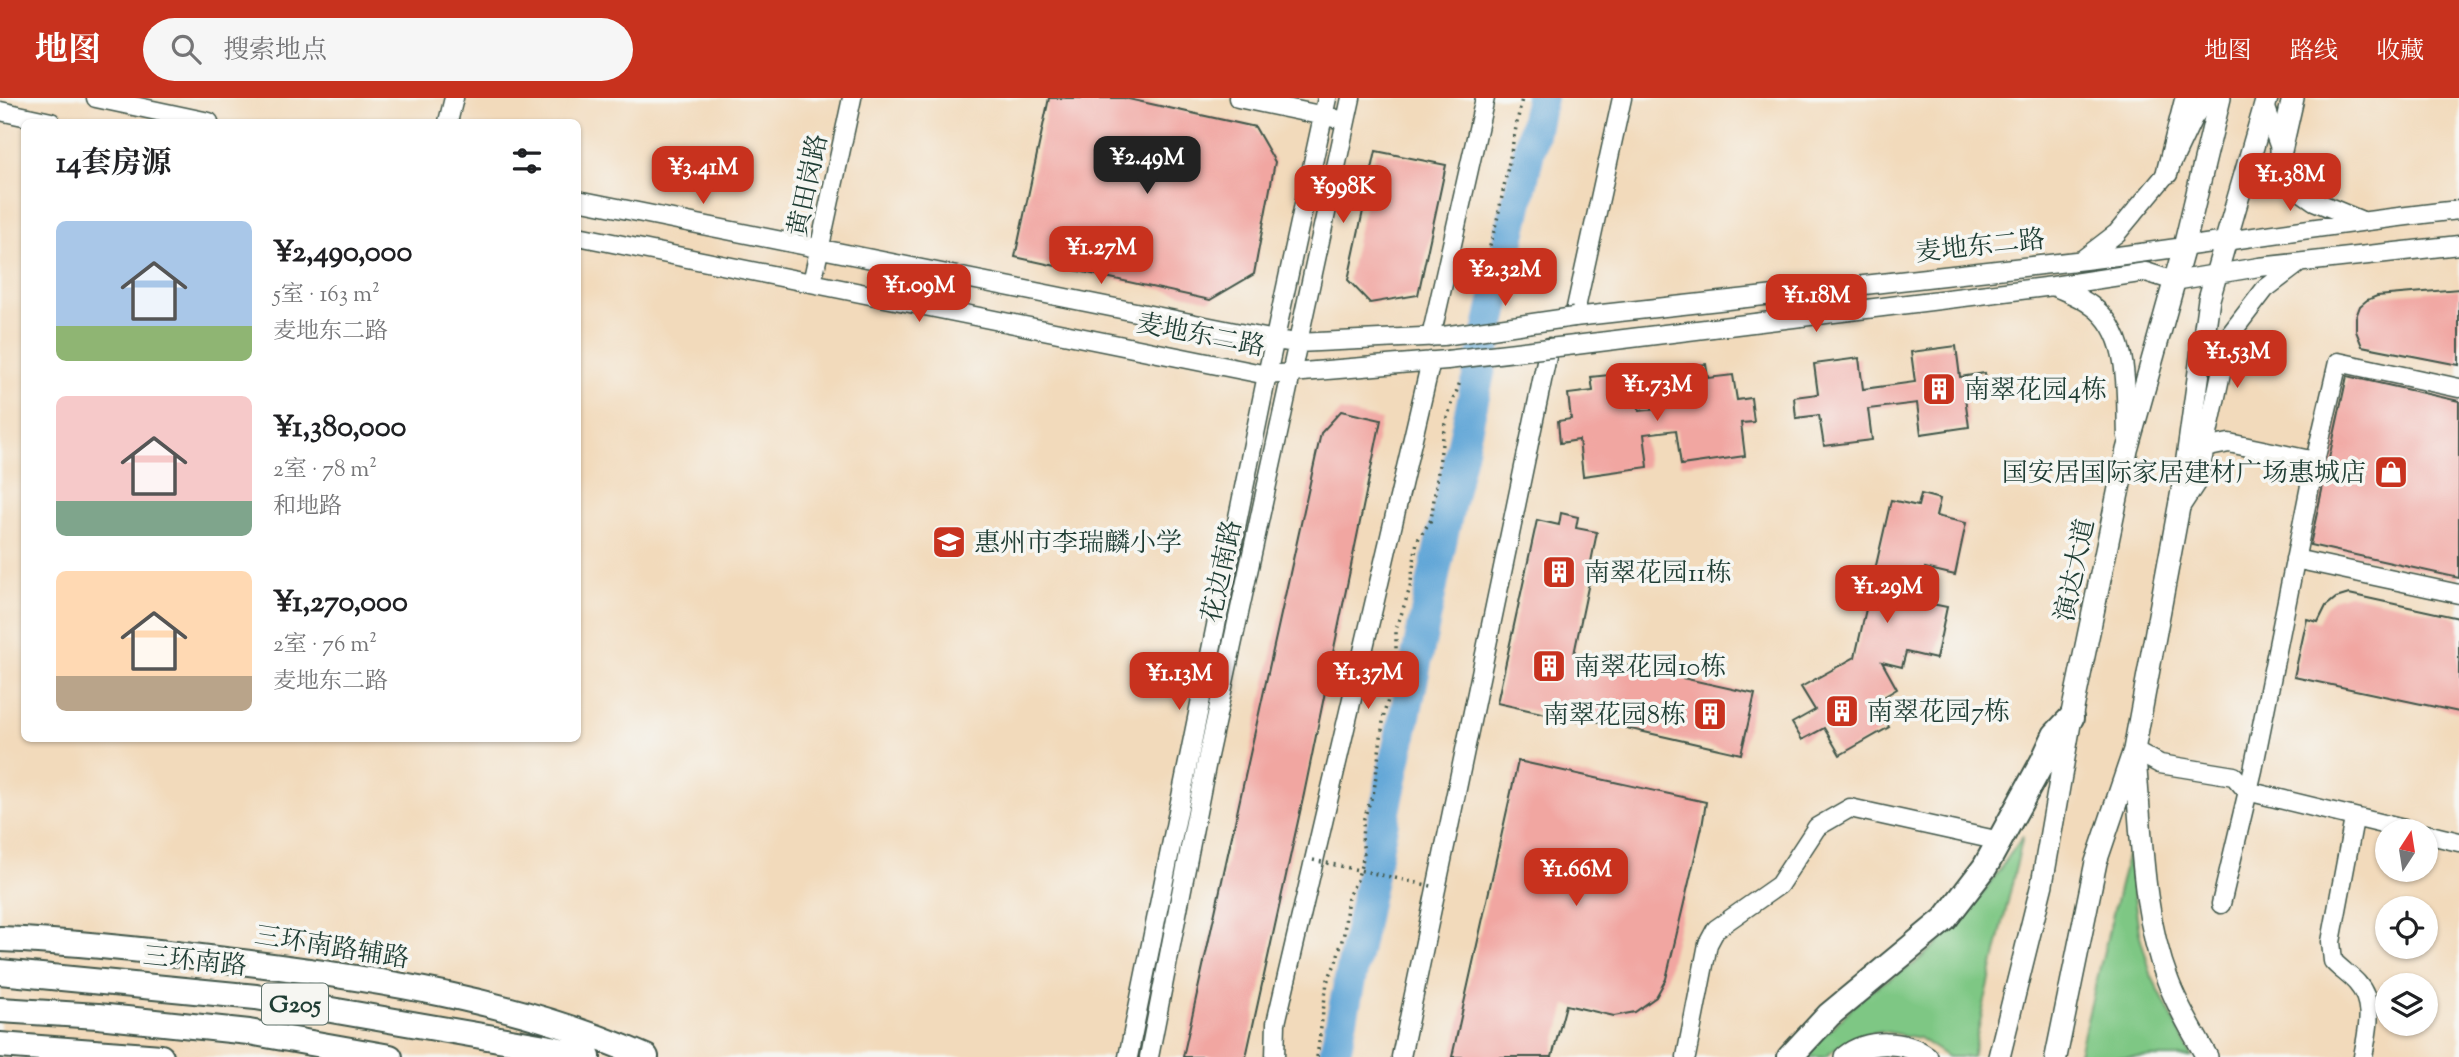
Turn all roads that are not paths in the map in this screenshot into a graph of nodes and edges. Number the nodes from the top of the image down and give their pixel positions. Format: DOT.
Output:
graph roads {
  1 [pos="96,98"];
  2 [pos="454,98"];
  3 [pos="852,98"];
  4 [pos="1238,98"];
  5 [pos="1327,98"];
  6 [pos="1351,98"];
  7 [pos="1485,98"];
  8 [pos="1622,98"];
  9 [pos="2186,98"];
  10 [pos="2207,98"];
  11 [pos="2220,98"];
  12 [pos="2293,98"];
  13 [pos="2266,103"];
  14 [pos="0,111"];
  15 [pos="1323,116"];
  16 [pos="37,119"];
  17 [pos="195,119"];
  18 [pos="449,119"];
  19 [pos="1346,120"];
  20 [pos="2281,151"];
  21 [pos="2166,173"];
  22 [pos="581,201"];
  23 [pos="2459,210"];
  24 [pos="2360,220"];
  25 [pos="581,237"];
  26 [pos="2225,240"];
  27 [pos="2459,245"];
  28 [pos="2184,247"];
  29 [pos="820,250"];
  30 [pos="2081,260"];
  31 [pos="2298,264"];
  32 [pos="2216,276"];
  33 [pos="2174,281"];
  34 [pos="812,283"];
  35 [pos="2053,286"];
  36 [pos="1574,317"];
  37 [pos="1437,337"];
  38 [pos="1275,340"];
  39 [pos="1297,343"];
  40 [pos="1549,348"];
  41 [pos="1439,361"];
  42 [pos="1291,373"];
  43 [pos="1267,375"];
  44 [pos="2459,388"];
  45 [pos="2204,448"];
  46 [pos="2127,450"];
  47 [pos="2315,461"];
  48 [pos="2179,509"];
  49 [pos="2295,559"];
  50 [pos="2459,594"];
  51 [pos="2071,718"];
  52 [pos="2134,750"];
  53 [pos="2247,791"];
  54 [pos="2354,819"];
  55 [pos="2375,823"];
  56 [pos="2438,837"];
  57 [pos="2000,841"];
  58 [pos="2459,842"];
  59 [pos="2221,904"];
  60 [pos="0,939"];
  61 [pos="0,972"];
  62 [pos="0,1010"];
  63 [pos="0,1045"];
  64 [pos="53,1047"];
  65 [pos="82,1057"];
  66 [pos="161,1057"];
  67 [pos="390,1057"];
  68 [pos="588,1057"];
  69 [pos="646,1057"];
  70 [pos="1128,1057"];
  71 [pos="1149,1057"];
  72 [pos="1275,1057"];
  73 [pos="1401,1057"];
  74 [pos="1686,1057"];
  75 [pos="1790,1057"];
  76 [pos="1845,1057"];
  77 [pos="1927,1057"];
  78 [pos="1999,1057"];
  79 [pos="2056,1057"];
  80 [pos="2207,1057"];
  81 [pos="2363,1057"];
  1 -- 17 [label="street"];
  2 -- 18 [label="street"];
  3 -- 29 [label="street, 黄田岗路"];
  4 -- 15 [label="street"];
  5 -- 15 [label="street, 花边南路"];
  6 -- 19 [label="street, 花边南路"];
  7 -- 37 [label="street"];
  8 -- 36 [label="street"];
  9 -- 21 [label="main road"];
  10 -- 21 [label="street"];
  11 -- 28 [label="main road, 演达大道"];
  12 -- 20 [label="main road"];
  13 -- 20 [label="street"];
  13 -- 26 [label="main road"];
  14 -- 16 [label="street"];
  15 -- 19 [label="street"];
  15 -- 38 [label="street, 花边南路"];
  19 -- 39 [label="street, 花边南路"];
  20 -- 24 [label="street"];
  21 -- 30 [label="street"];
  22 -- 29 [label="street, 麦地东二路"];
  23 -- 24 [label="street, 麦地东二路"];
  24 -- 26 [label="street, 麦地东二路"];
  25 -- 34 [label="street, 麦地东二路"];
  26 -- 28 [label="street, 麦地东二路"];
  26 -- 32 [label="main road"];
  27 -- 31 [label="street"];
  28 -- 30 [label="street, 麦地东二路"];
  28 -- 33 [label="main road, 演达大道"];
  29 -- 34 [label="street, 黄田岗路"];
  29 -- 38 [label="street, 麦地东二路"];
  30 -- 36 [label="street, 麦地东二路"];
  31 -- 32 [label="street"];
  31 -- 45 [label="street"];
  32 -- 33 [label="street"];
  32 -- 48 [label="main road"];
  33 -- 35 [label="street, 麦地东二路"];
  33 -- 46 [label="main road, 演达大道"];
  34 -- 43 [label="street, 麦地东二路"];
  35 -- 40 [label="street, 麦地东二路, bridge"];
  35 -- 46 [label="street"];
  36 -- 37 [label="street, 麦地东二路, bridge"];
  37 -- 39 [label="street, 麦地东二路"];
  38 -- 39 [label="street, 麦地东二路"];
  38 -- 43 [label="street, 花边南路"];
  39 -- 42 [label="street, 花边南路"];
  40 -- 41 [label="street, 麦地东二路, bridge"];
  40 -- 73 [label="street"];
  41 -- 42 [label="street, 麦地东二路"];
  41 -- 72 [label="street"];
  42 -- 43 [label="street, 麦地东二路"];
  42 -- 71 [label="street, 花边南路"];
  43 -- 70 [label="street, 花边南路"];
  44 -- 47 [label="street"];
  45 -- 47 [label="street"];
  45 -- 48 [label="street"];
  46 -- 51 [label="main road, 演达大道"];
  47 -- 49 [label="street"];
  48 -- 52 [label="main road"];
  49 -- 50 [label="street"];
  49 -- 53 [label="street"];
  51 -- 57 [label="highway"];
  51 -- 78 [label="main road, 演达大道"];
  52 -- 53 [label="street"];
  52 -- 79 [label="main road"];
  52 -- 80 [label="main road"];
  53 -- 54 [label="street"];
  53 -- 59 [label="street"];
  54 -- 55 [label="street"];
  54 -- 81 [label="street"];
  56 -- 58 [label="street"];
  57 -- 74 [label="street"];
  57 -- 75 [label="highway"];
  60 -- 69 [label="highway, 三环南路辅路"];
  61 -- 68 [label="highway, 三环南路 / G205"];
  62 -- 67 [label="highway, G205"];
  63 -- 64 [label="highway"];
  64 -- 65 [label="main road"];
  64 -- 66 [label="highway"];
  76 -- 77 [label="main road"];
}
